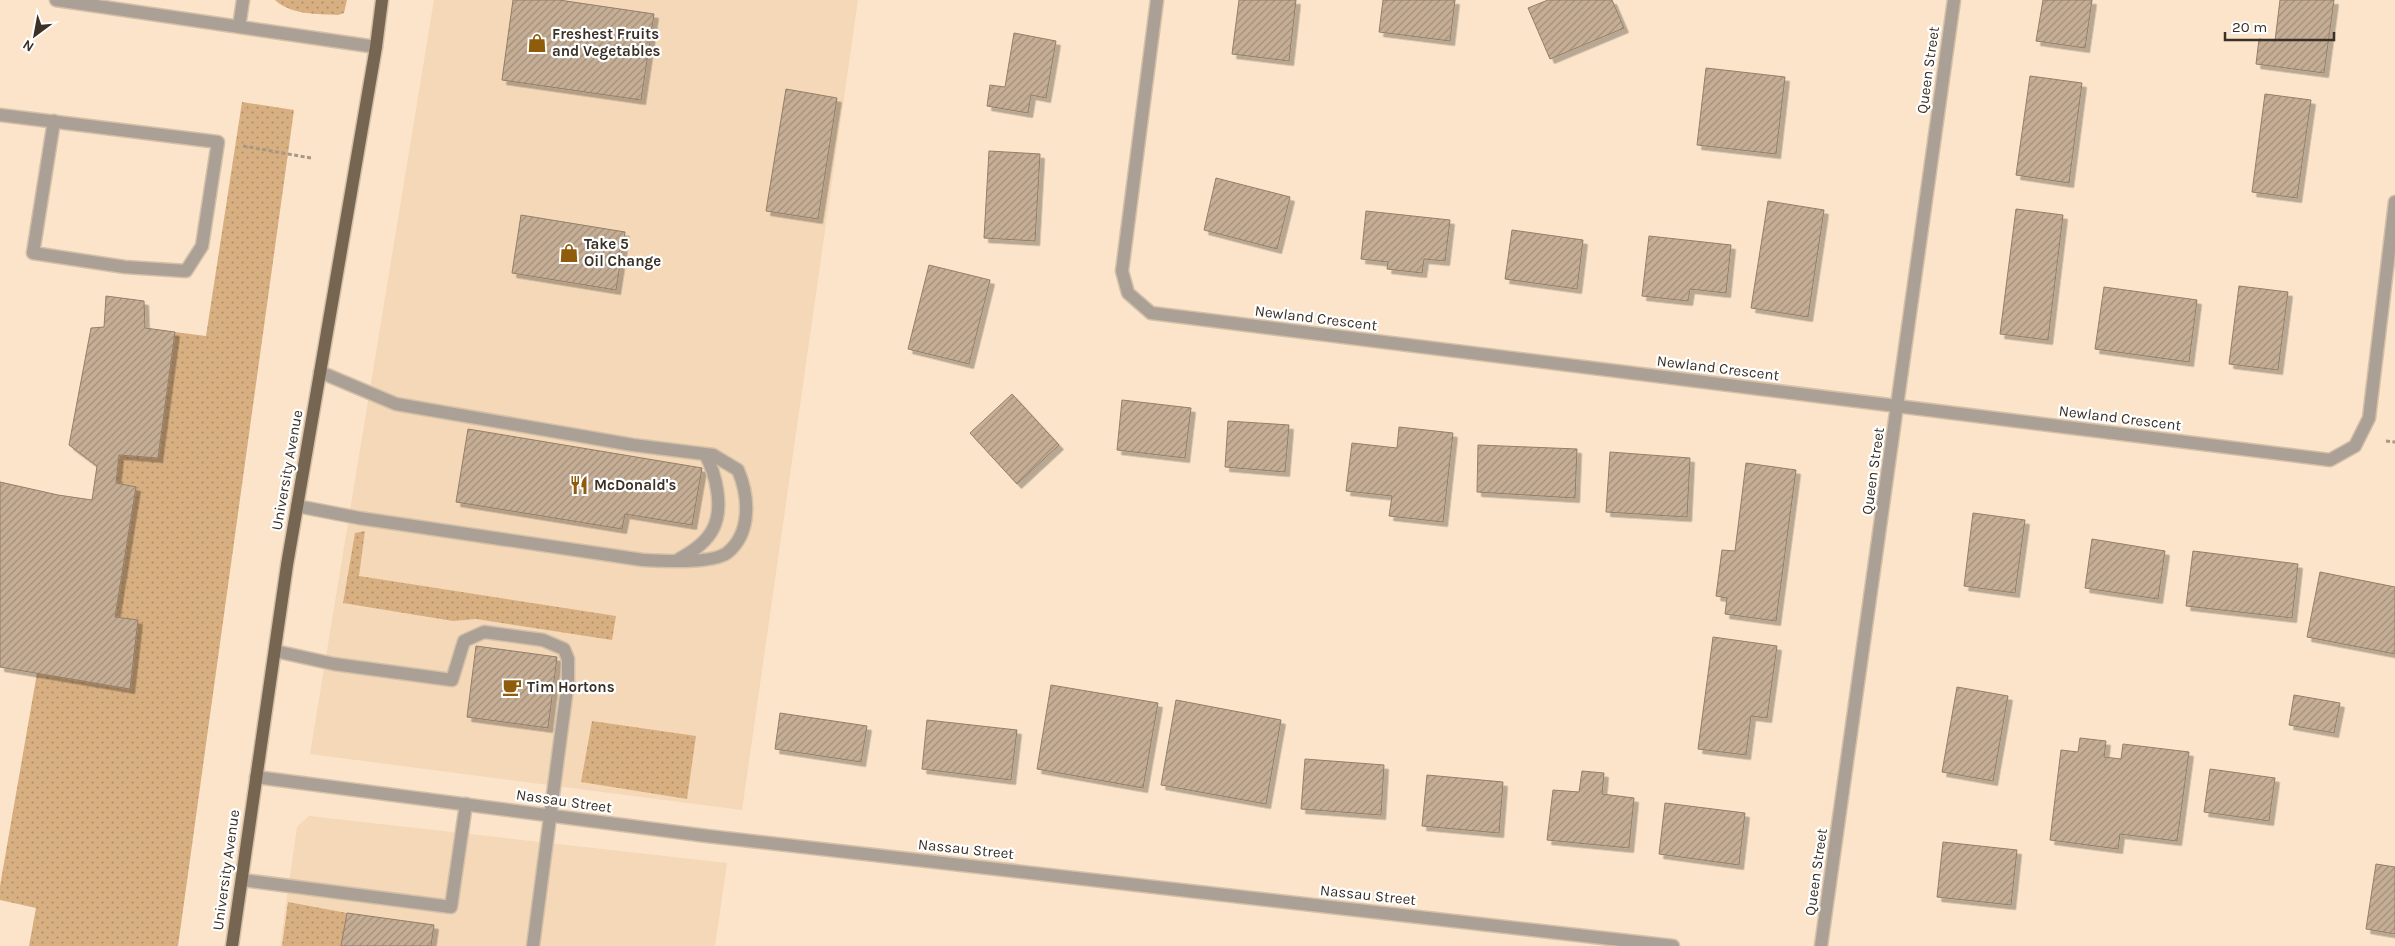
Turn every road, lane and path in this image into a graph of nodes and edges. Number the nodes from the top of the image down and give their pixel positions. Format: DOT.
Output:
graph roads {
  1 [pos="56,0"];
  2 [pos="243,0"];
  3 [pos="382,0"];
  4 [pos="1157,0"];
  5 [pos="1954,0"];
  6 [pos="239,27"];
  7 [pos="376,46"];
  8 [pos="0,114"];
  9 [pos="54,121"];
  10 [pos="218,142"];
  11 [pos="311,158"];
  12 [pos="2395,202"];
  13 [pos="320,372"];
  14 [pos="1898,408"];
  15 [pos="705,454"];
  16 [pos="298,506"];
  17 [pos="675,562"];
  18 [pos="275,651"];
  19 [pos="256,777"];
  20 [pos="466,804"];
  21 [pos="550,816"];
  22 [pos="243,880"];
  23 [pos="232,946"];
  24 [pos="533,946"];
  25 [pos="1673,946"];
  26 [pos="1822,946"];
  1 -- 6 [label="street"];
  2 -- 6 [label="street"];
  3 -- 7 [label="main road, University Avenue"];
  4 -- 14 [label="street, Newland Crescent"];
  5 -- 14 [label="street, Queen Street"];
  6 -- 7 [label="street"];
  7 -- 13 [label="main road, University Avenue"];
  8 -- 9 [label="street"];
  9 -- 10 [label="street"];
  9 -- 10 [label="street"];
  10 -- 11 [label="path"];
  12 -- 14 [label="street, Newland Crescent"];
  13 -- 15 [label="street"];
  13 -- 16 [label="main road, University Avenue"];
  14 -- 26 [label="street, Queen Street"];
  15 -- 17 [label="street"];
  15 -- 17 [label="street"];
  16 -- 17 [label="street"];
  16 -- 18 [label="main road, University Avenue"];
  18 -- 19 [label="main road, University Avenue"];
  18 -- 21 [label="street"];
  19 -- 20 [label="street, Nassau Street"];
  19 -- 22 [label="main road, University Avenue"];
  20 -- 21 [label="street, Nassau Street"];
  20 -- 22 [label="street"];
  21 -- 24 [label="street"];
  21 -- 25 [label="street, Nassau Street"];
  22 -- 23 [label="main road, University Avenue"];
}
